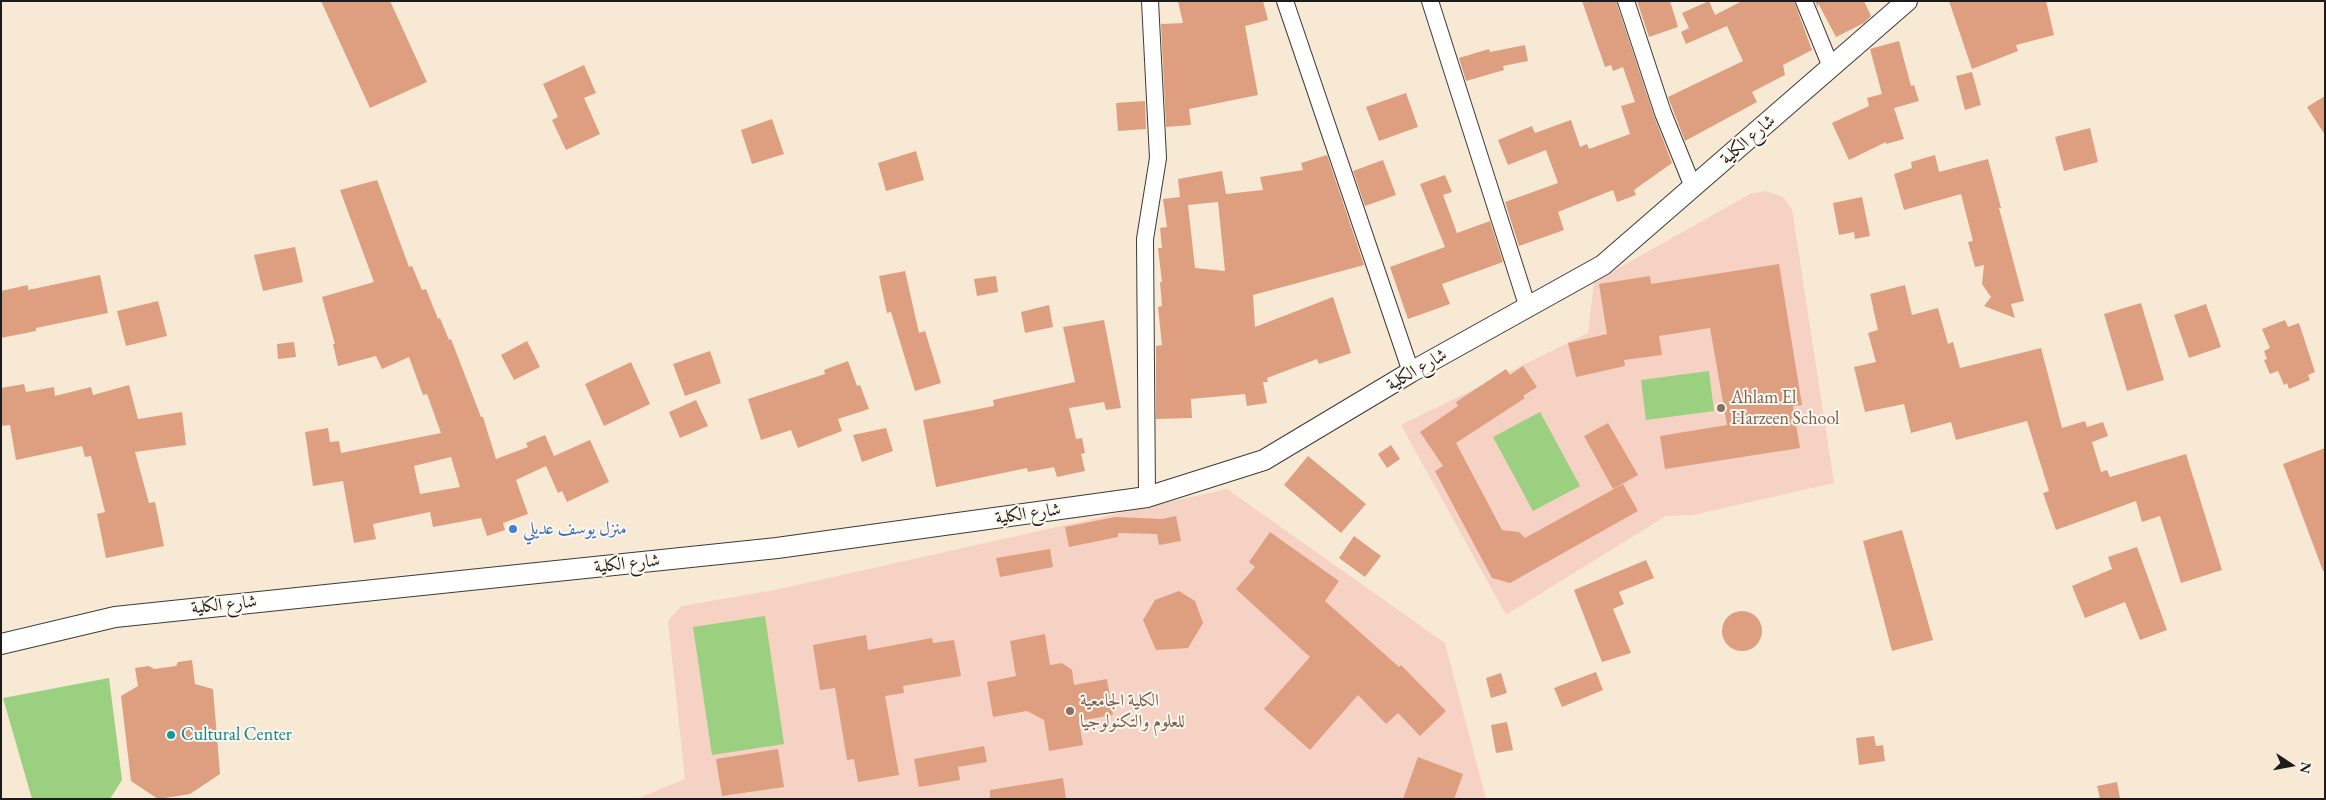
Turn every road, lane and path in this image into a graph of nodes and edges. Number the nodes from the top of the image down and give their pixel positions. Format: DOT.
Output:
graph roads {
  1 [pos="1150,1"];
  2 [pos="1285,1"];
  3 [pos="1430,1"];
  4 [pos="1626,1"];
  5 [pos="1804,1"];
  6 [pos="1907,1"];
  7 [pos="1831,67"];
  8 [pos="1693,187"];
  9 [pos="1528,308"];
  10 [pos="1411,372"];
  11 [pos="1147,497"];
  12 [pos="1,644"];
  1 -- 11 [label="street"];
  2 -- 10 [label="street"];
  3 -- 9 [label="street"];
  4 -- 8 [label="street"];
  5 -- 7 [label="street"];
  6 -- 7 [label="street, شارع الكلية"];
  7 -- 8 [label="street, شارع الكلية"];
  8 -- 9 [label="street, شارع الكلية"];
  9 -- 10 [label="street, شارع الكلية"];
  10 -- 11 [label="street, شارع الكلية"];
  11 -- 12 [label="street, شارع الكلية"];
}
